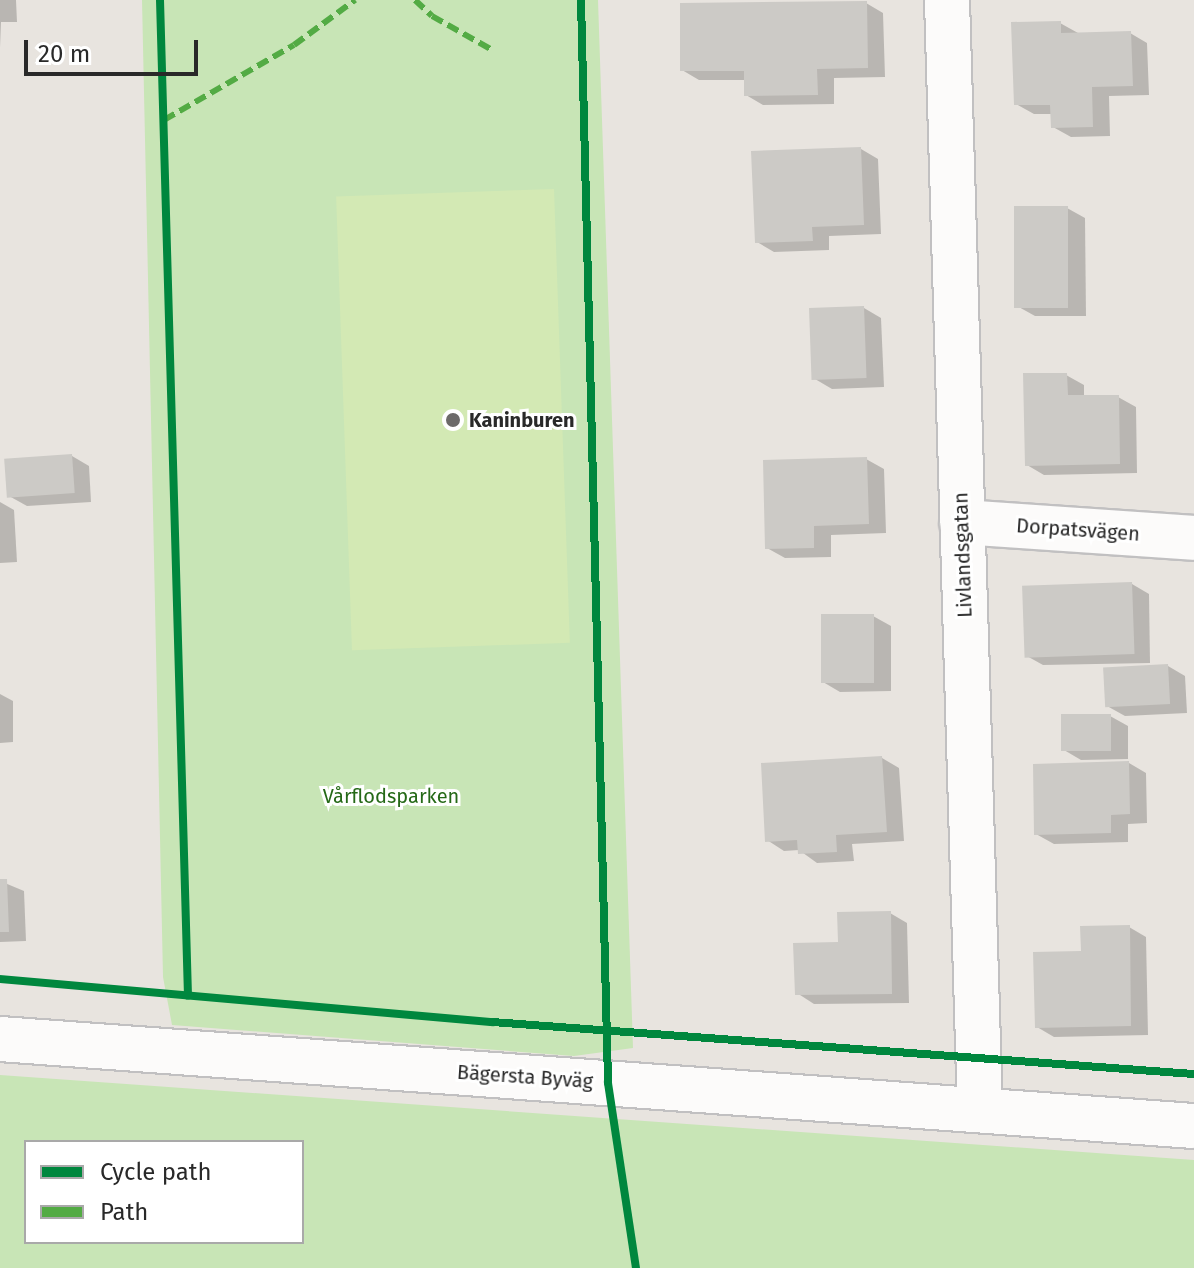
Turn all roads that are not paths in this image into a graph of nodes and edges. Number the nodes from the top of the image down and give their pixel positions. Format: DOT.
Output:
graph roads {
  1 [pos="947,0"];
  2 [pos="962,522"];
  3 [pos="1194,538"];
  4 [pos="0,1039"];
  5 [pos="980,1110"];
  6 [pos="1194,1126"];
  1 -- 2 [label="street, Livlandsgatan"];
  2 -- 3 [label="street, Dorpatsvägen"];
  2 -- 5 [label="street, Livlandsgatan"];
  4 -- 5 [label="street, Bägersta Byväg"];
  5 -- 6 [label="street, Bägersta Byväg"];
}
